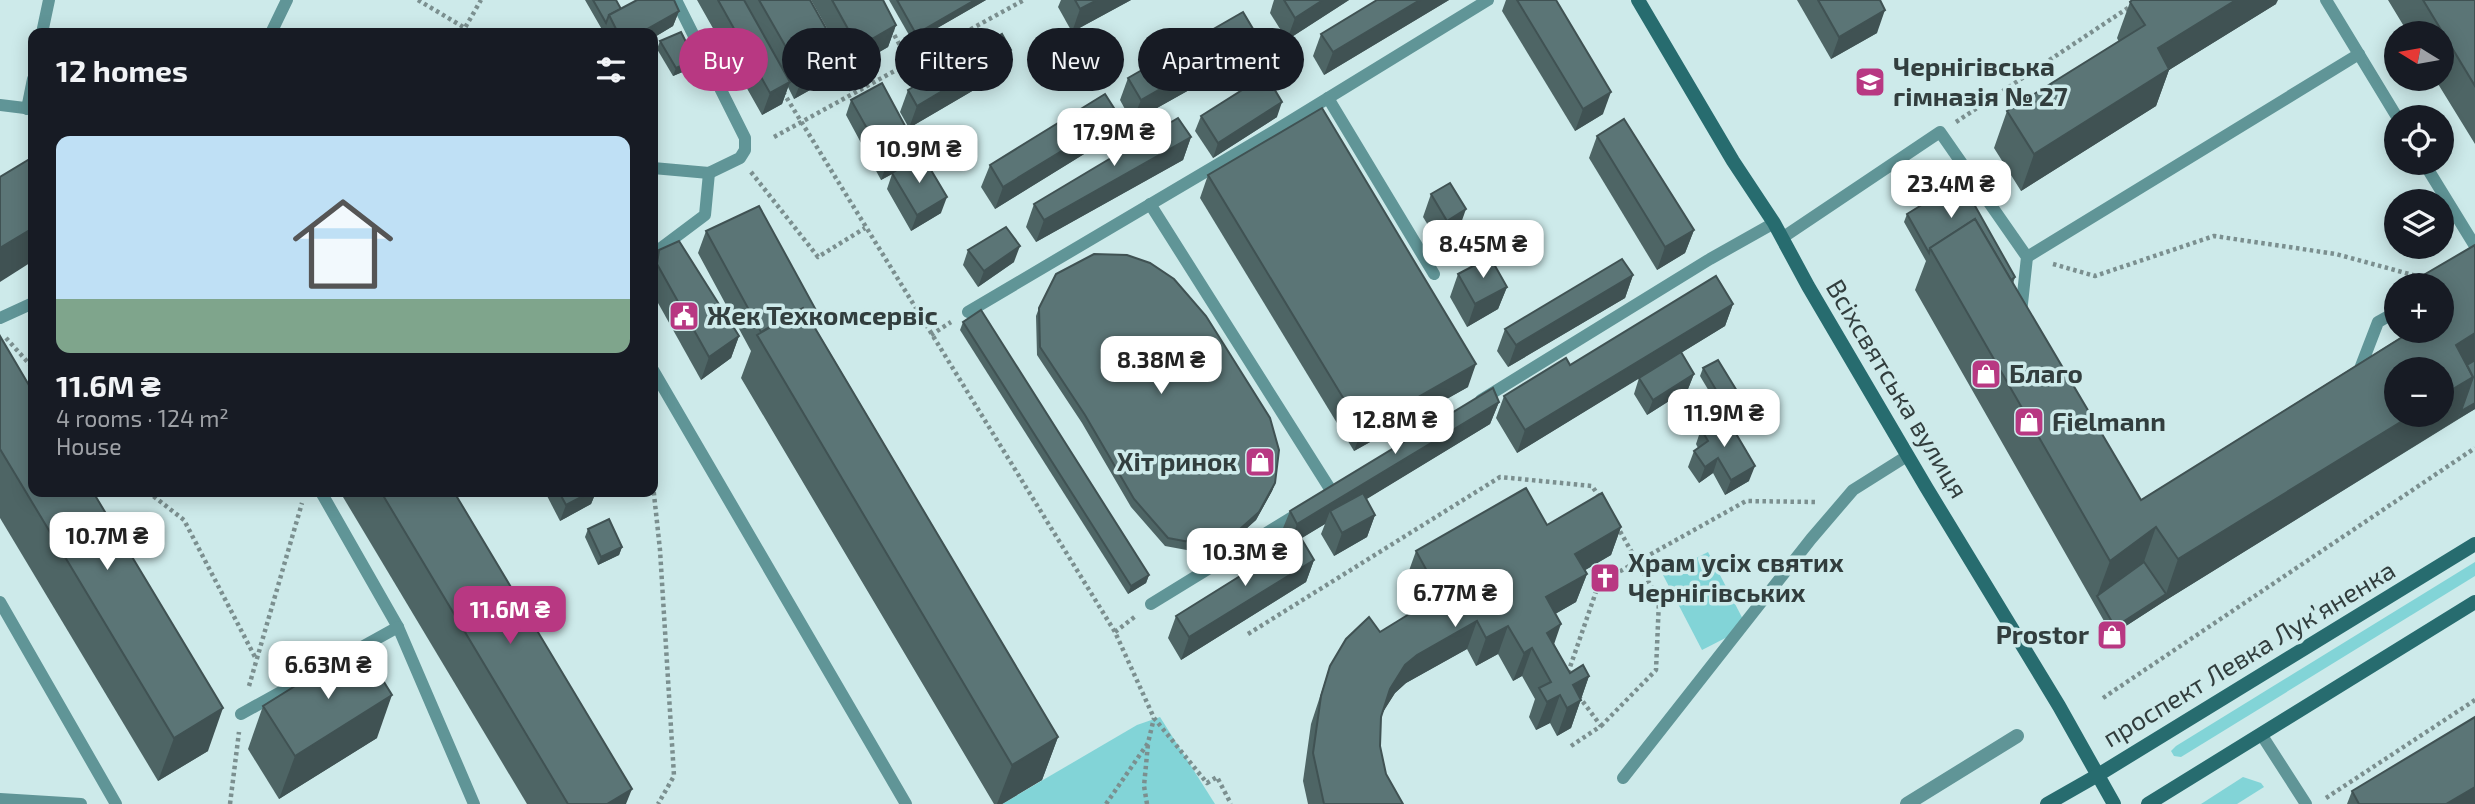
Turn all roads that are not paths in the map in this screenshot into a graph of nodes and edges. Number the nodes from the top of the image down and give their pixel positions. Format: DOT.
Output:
graph roads {
  1 [pos="49,0"];
  2 [pos="287,0"];
  3 [pos="676,0"];
  4 [pos="1488,0"];
  5 [pos="1639,0"];
  6 [pos="2326,0"];
  7 [pos="43,28"];
  8 [pos="273,28"];
  9 [pos="2359,54"];
  10 [pos="1328,98"];
  11 [pos="0,105"];
  12 [pos="2390,105"];
  13 [pos="28,109"];
  14 [pos="658,168"];
  15 [pos="709,173"];
  16 [pos="2431,175"];
  17 [pos="1150,204"];
  18 [pos="1774,223"];
  19 [pos="1782,238"];
  20 [pos="2475,246"];
  21 [pos="658,250"];
  22 [pos="2027,257"];
  23 [pos="1434,274"];
  24 [pos="28,305"];
  25 [pos="968,312"];
  26 [pos="0,317"];
  27 [pos="2384,319"];
  28 [pos="2028,324"];
  29 [pos="658,379"];
  30 [pos="2355,382"];
  31 [pos="1474,405"];
  32 [pos="1907,456"];
  33 [pos="1344,485"];
  34 [pos="324,497"];
  35 [pos="1321,499"];
  36 [pos="2475,544"];
  37 [pos="0,602"];
  38 [pos="2475,602"];
  39 [pos="1151,604"];
  40 [pos="398,627"];
  41 [pos="241,714"];
  42 [pos="2261,734"];
  43 [pos="2017,736"];
  44 [pos="2098,775"];
  45 [pos="1623,778"];
  46 [pos="0,799"];
  47 [pos="81,804"];
  48 [pos="116,804"];
  49 [pos="474,804"];
  50 [pos="906,804"];
  51 [pos="1907,804"];
  52 [pos="2047,804"];
  53 [pos="2114,804"];
  54 [pos="2147,804"];
  55 [pos="2306,804"];
  1 -- 7 [label="lane"];
  2 -- 8 [label="lane"];
  3 -- 15 [label="lane"];
  4 -- 10 [label="lane"];
  5 -- 18 [label="street, Всіхсвятська вулиця"];
  6 -- 9 [label="lane"];
  9 -- 12 [label="lane"];
  9 -- 22 [label="lane"];
  10 -- 17 [label="lane"];
  10 -- 23 [label="lane"];
  11 -- 13 [label="lane"];
  14 -- 15 [label="lane"];
  15 -- 21 [label="lane"];
  16 -- 20 [label="lane"];
  17 -- 25 [label="lane"];
  17 -- 35 [label="lane"];
  18 -- 19 [label="street, Всіхсвятська вулиця"];
  18 -- 31 [label="lane"];
  19 -- 22 [label="lane"];
  19 -- 32 [label="street, Всіхсвятська вулиця"];
  22 -- 28 [label="lane"];
  24 -- 26 [label="lane"];
  27 -- 30 [label="lane"];
  29 -- 50 [label="lane"];
  32 -- 44 [label="street, Всіхсвятська вулиця"];
  32 -- 45 [label="lane"];
  33 -- 35 [label="lane"];
  34 -- 40 [label="lane"];
  35 -- 39 [label="lane"];
  36 -- 44 [label="street, проспект Левка Лукʼяненка"];
  37 -- 48 [label="lane"];
  38 -- 42 [label="street"];
  40 -- 41 [label="lane"];
  40 -- 49 [label="lane"];
  42 -- 54 [label="street"];
  42 -- 55 [label="lane"];
  43 -- 51 [label="street"];
  44 -- 52 [label="street, проспект Левка Лукʼяненка"];
  44 -- 53 [label="street, Всіхсвятська вулиця"];
  46 -- 47 [label="lane"];
}
